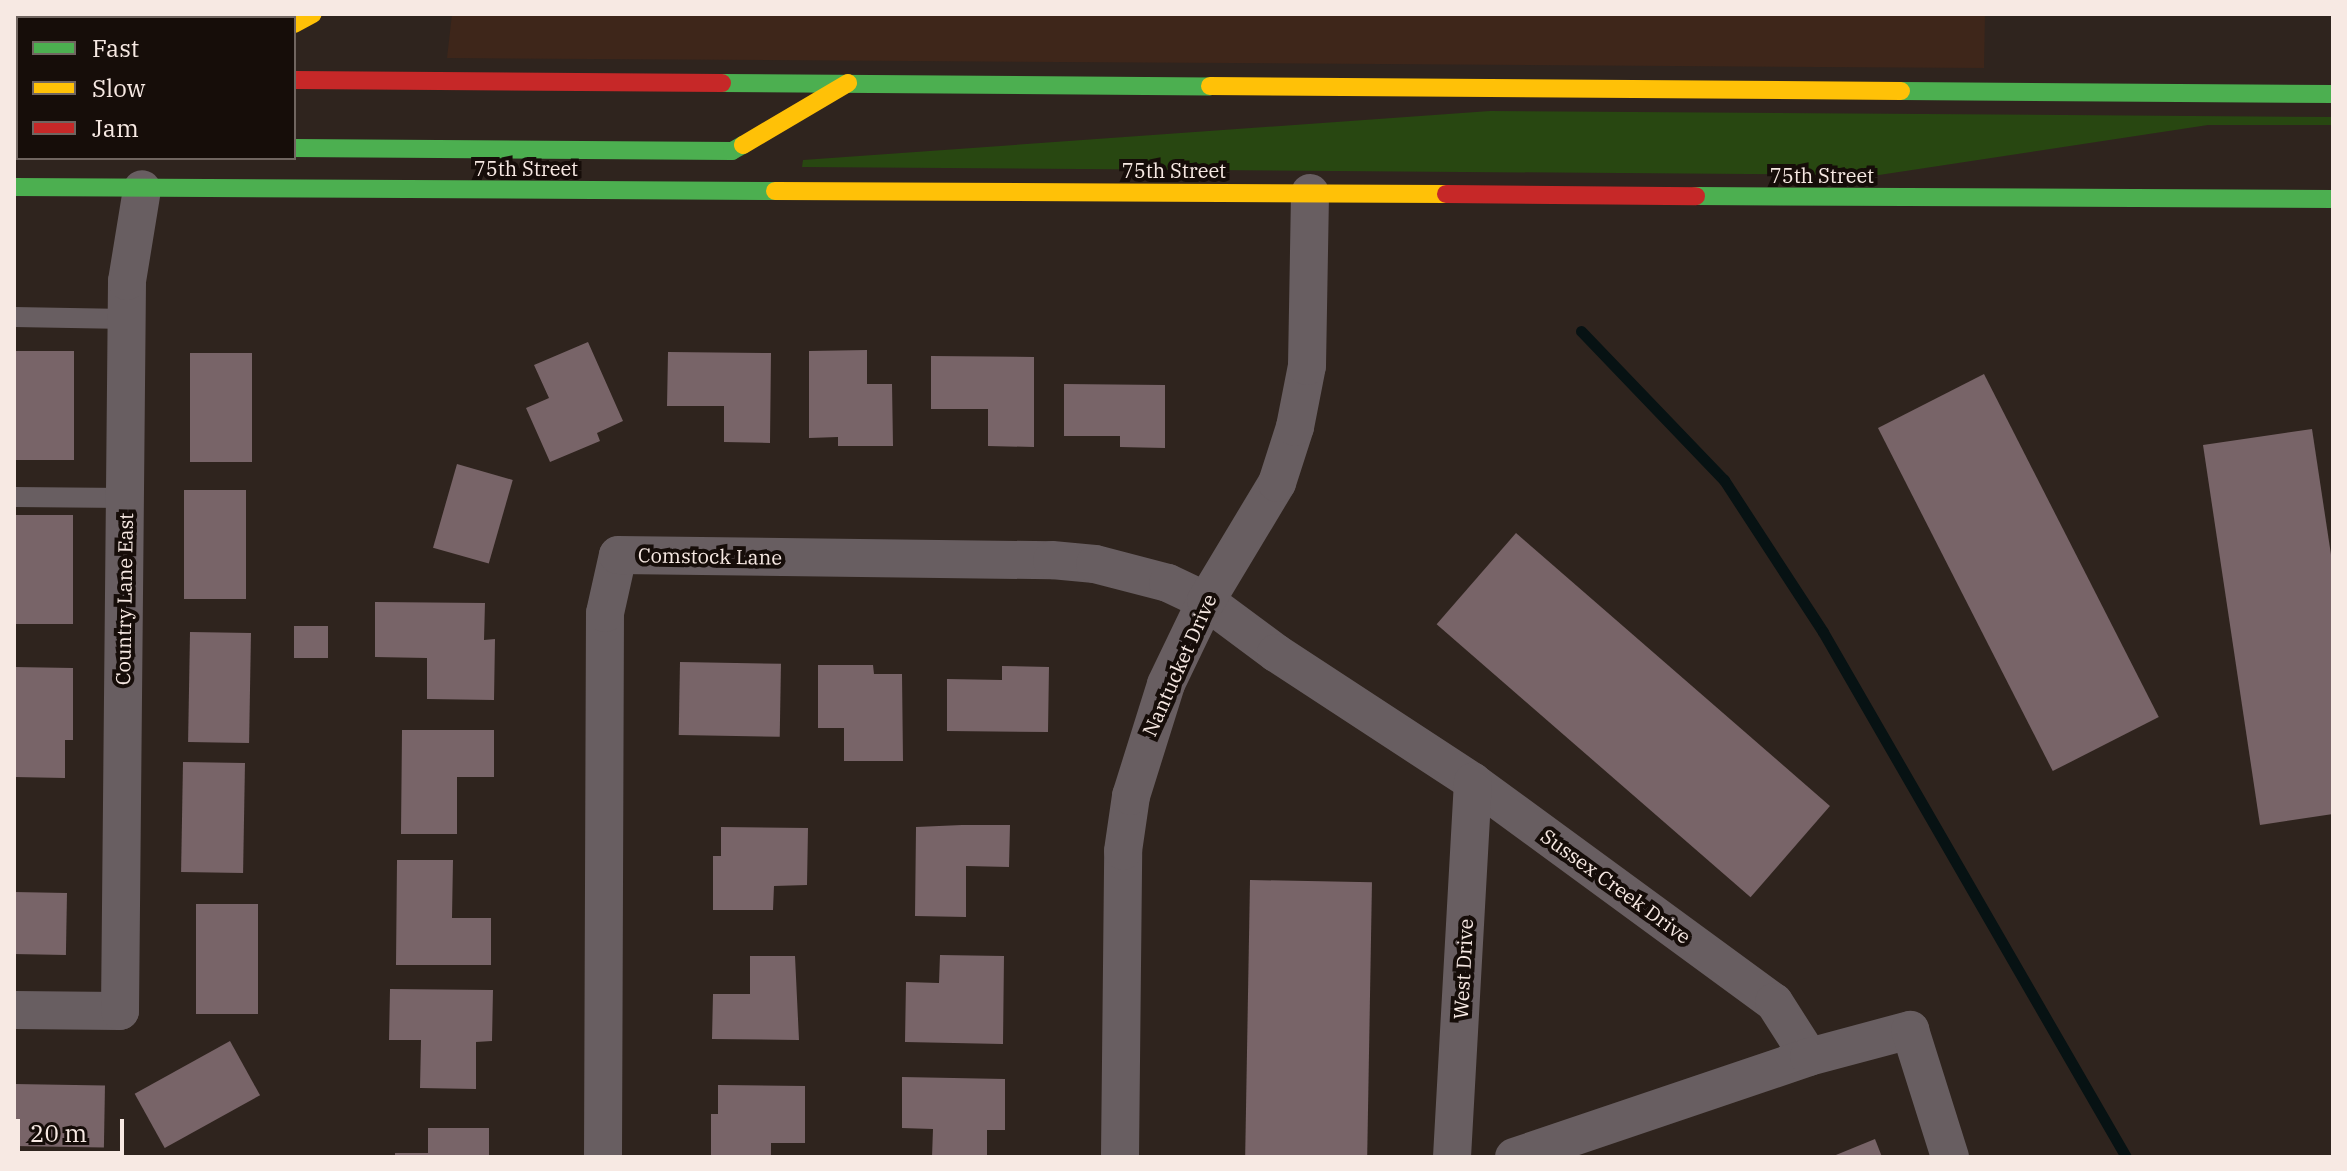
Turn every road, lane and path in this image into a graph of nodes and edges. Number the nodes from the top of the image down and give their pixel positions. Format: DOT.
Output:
graph roads {
  1 [pos="296,80"];
  2 [pos="848,83"];
  3 [pos="2333,94"];
  4 [pos="296,148"];
  5 [pos="14,187"];
  6 [pos="142,189"];
  7 [pos="1310,193"];
  8 [pos="2333,199"];
  9 [pos="14,317"];
  10 [pos="127,319"];
  11 [pos="14,497"];
  12 [pos="125,498"];
  13 [pos="1206,601"];
  14 [pos="1473,782"];
  15 [pos="14,1010"];
  16 [pos="1809,1057"];
  17 [pos="603,1157"];
  18 [pos="1120,1157"];
  19 [pos="1452,1157"];
  20 [pos="1514,1157"];
  21 [pos="1950,1157"];
  1 -- 2 [label="main road"];
  2 -- 3 [label="main road"];
  2 -- 4 [label="main road"];
  5 -- 6 [label="main road, 75th Street"];
  6 -- 7 [label="main road, 75th Street"];
  6 -- 10 [label="street, Country Lane East"];
  7 -- 8 [label="main road, 75th Street"];
  7 -- 13 [label="street, Nantucket Drive"];
  9 -- 10 [label="lane"];
  10 -- 12 [label="street, Country Lane East"];
  11 -- 12 [label="lane"];
  12 -- 15 [label="street, Country Lane East"];
  13 -- 14 [label="street, Sussex Creek Drive"];
  13 -- 17 [label="street, Comstock Lane"];
  13 -- 18 [label="street, Nantucket Drive"];
  14 -- 16 [label="street, Sussex Creek Drive"];
  14 -- 19 [label="street, West Drive"];
  16 -- 20 [label="street"];
  16 -- 21 [label="street"];
}
